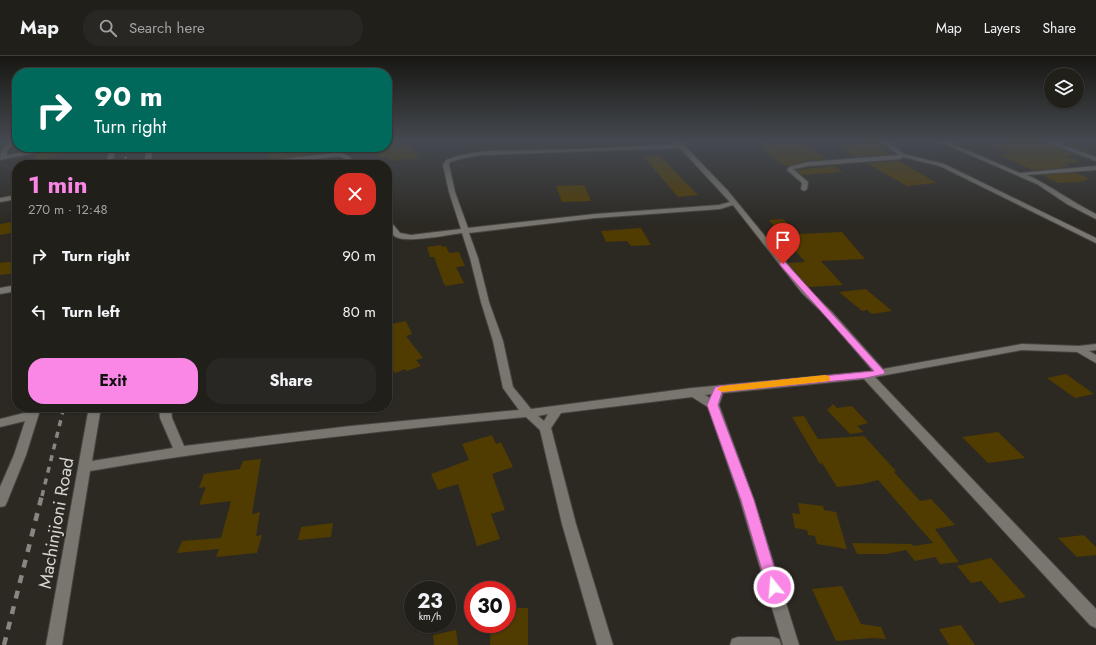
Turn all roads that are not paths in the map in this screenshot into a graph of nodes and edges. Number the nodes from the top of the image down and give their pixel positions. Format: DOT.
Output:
graph roads {
  1 [pos="447,169"];
  2 [pos="704,169"];
  3 [pos="790,169"];
  4 [pos="951,169"];
  5 [pos="1008,169"];
  6 [pos="1077,169"];
  7 [pos="1020,174"];
  8 [pos="804,189"];
  9 [pos="12,198"];
  10 [pos="1064,198"];
  11 [pos="0,200"];
  12 [pos="733,203"];
  13 [pos="720,207"];
  14 [pos="739,210"];
  15 [pos="1096,213"];
  16 [pos="1096,217"];
  17 [pos="392,229"];
  18 [pos="464,230"];
  19 [pos="1096,241"];
  20 [pos="12,289"];
  21 [pos="0,291"];
  22 [pos="1096,347"];
  23 [pos="1079,349"];
  24 [pos="1096,360"];
  25 [pos="880,372"];
  26 [pos="866,375"];
  27 [pos="719,389"];
  28 [pos="692,392"];
  29 [pos="712,405"];
  30 [pos="558,409"];
  31 [pos="30,412"];
  32 [pos="33,412"];
  33 [pos="94,412"];
  34 [pos="166,412"];
  35 [pos="528,412"];
  36 [pos="0,423"];
  37 [pos="545,428"];
  38 [pos="180,451"];
  39 [pos="86,467"];
  40 [pos="0,502"];
  41 [pos="1096,620"];
  42 [pos="54,645"];
  43 [pos="605,645"];
  44 [pos="738,645"];
  45 [pos="773,645"];
  46 [pos="791,645"];
  1 -- 18 [label="street"];
  2 -- 12 [label="street"];
  3 -- 8 [label="street"];
  4 -- 19 [label="street"];
  5 -- 7 [label="street"];
  6 -- 7 [label="street"];
  7 -- 10 [label="street"];
  9 -- 11 [label="street"];
  10 -- 15 [label="street"];
  10 -- 16 [label="street"];
  12 -- 13 [label="street"];
  12 -- 14 [label="street"];
  13 -- 14 [label="street"];
  13 -- 18 [label="street"];
  14 -- 25 [label="street"];
  17 -- 18 [label="street"];
  18 -- 35 [label="street"];
  20 -- 21 [label="street"];
  22 -- 23 [label="street"];
  23 -- 24 [label="street"];
  23 -- 25 [label="street"];
  25 -- 26 [label="street"];
  26 -- 27 [label="street"];
  26 -- 41 [label="street"];
  27 -- 28 [label="street"];
  27 -- 29 [label="street"];
  28 -- 29 [label="street"];
  28 -- 30 [label="street"];
  29 -- 46 [label="street"];
  30 -- 35 [label="street"];
  30 -- 37 [label="street"];
  31 -- 36 [label="street"];
  32 -- 40 [label="street"];
  33 -- 39 [label="street, Machinjioni Road"];
  34 -- 38 [label="street"];
  35 -- 37 [label="street"];
  35 -- 38 [label="street"];
  37 -- 43 [label="street"];
  38 -- 39 [label="street"];
  39 -- 42 [label="street, Machinjioni Road"];
  44 -- 45 [label="street"];
}
